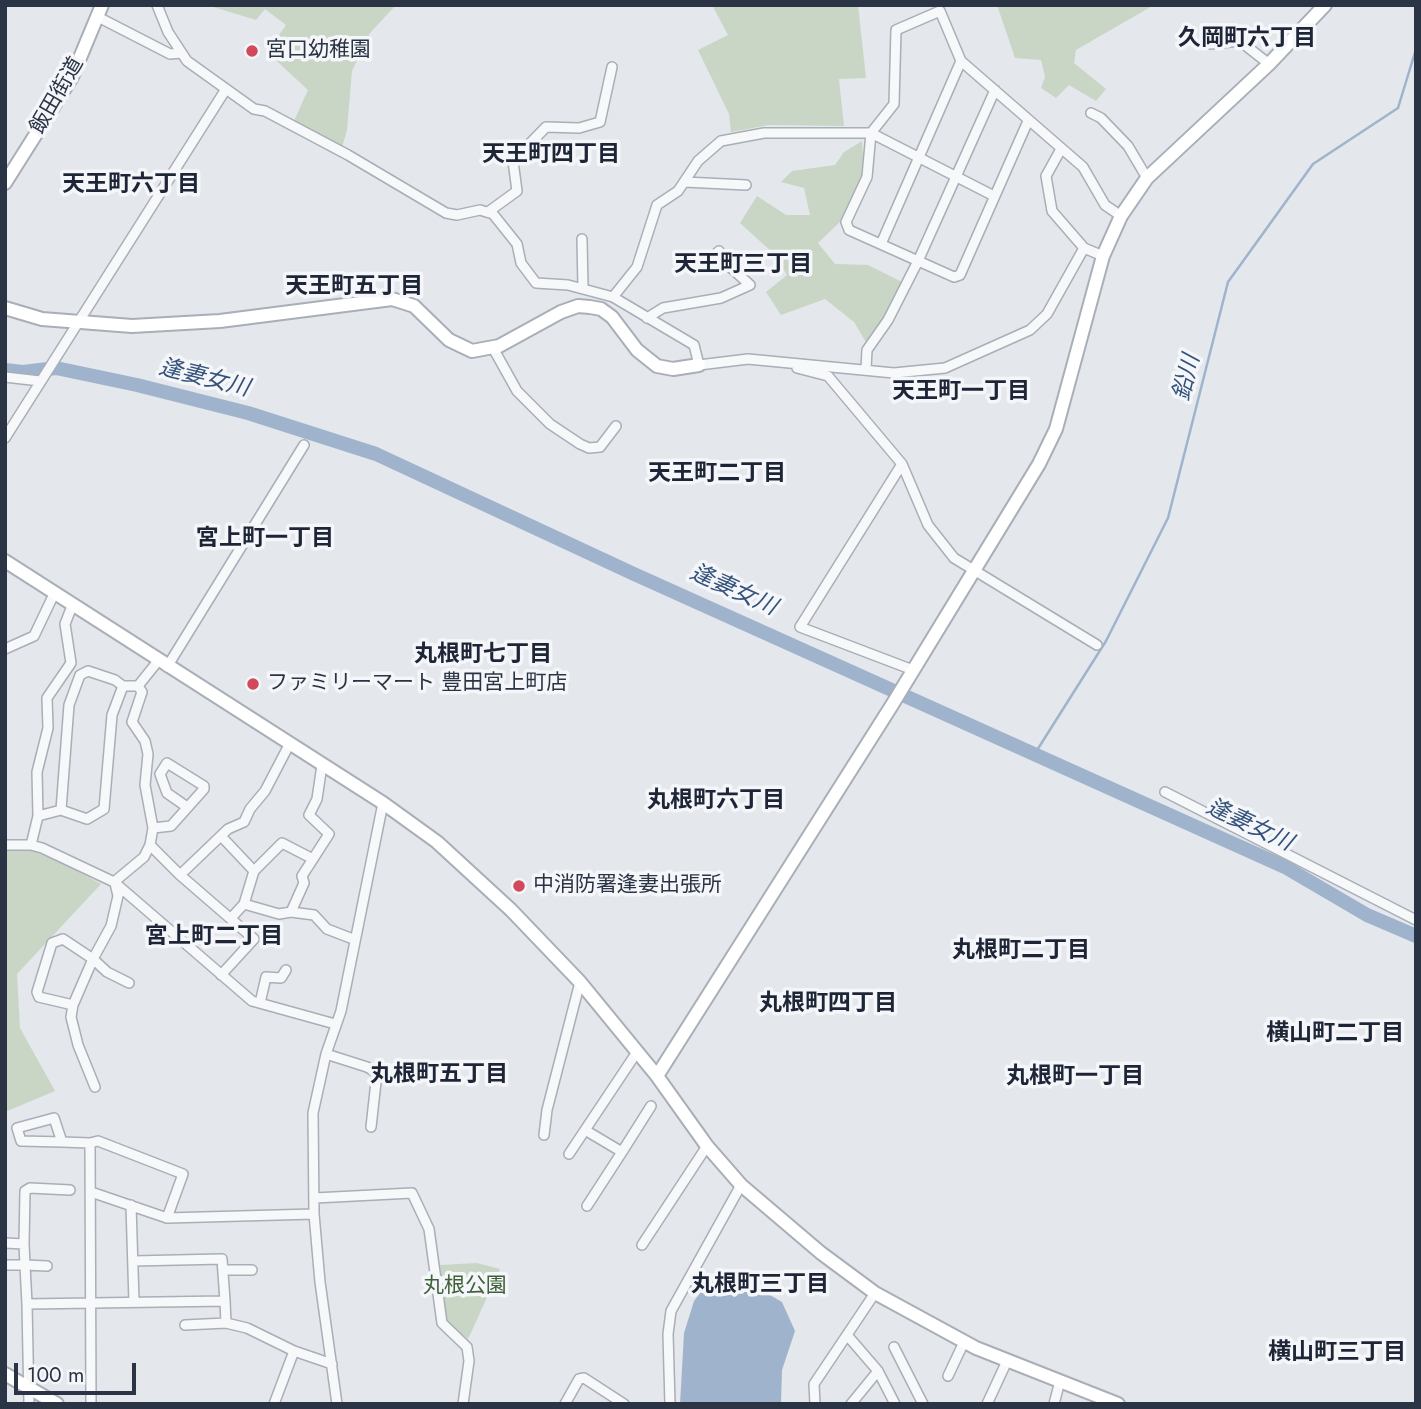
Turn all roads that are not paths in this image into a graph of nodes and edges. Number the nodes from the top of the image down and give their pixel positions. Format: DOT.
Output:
graph roads {
  1 [pos="158,5"];
  2 [pos="1325,5"];
  3 [pos="100,11"];
  4 [pos="1210,44"];
  5 [pos="181,53"];
  6 [pos="961,61"];
  7 [pos="1269,64"];
  8 [pos="612,67"];
  9 [pos="226,89"];
  10 [pos="995,90"];
  11 [pos="1091,113"];
  12 [pos="1028,121"];
  13 [pos="871,133"];
  14 [pos="1061,149"];
  15 [pos="918,159"];
  16 [pos="957,177"];
  17 [pos="1147,178"];
  18 [pos="685,182"];
  19 [pos="5,183"];
  20 [pos="746,185"];
  21 [pos="994,196"];
  22 [pos="488,212"];
  23 [pos="1121,216"];
  24 [pos="582,239"];
  25 [pos="881,244"];
  26 [pos="1084,248"];
  27 [pos="719,251"];
  28 [pos="1102,256"];
  29 [pos="918,261"];
  30 [pos="583,288"];
  31 [pos="613,297"];
  32 [pos="5,308"];
  33 [pos="647,318"];
  34 [pos="80,322"];
  35 [pos="494,348"];
  36 [pos="789,364"];
  37 [pos="699,365"];
  38 [pos="866,369"];
  39 [pos="5,377"];
  40 [pos="42,380"];
  41 [pos="616,426"];
  42 [pos="5,438"];
  43 [pos="304,445"];
  44 [pos="902,464"];
  45 [pos="6,563"];
  46 [pos="974,572"];
  47 [pos="54,594"];
  48 [pos="72,606"];
  49 [pos="1097,645"];
  50 [pos="5,649"];
  51 [pos="162,664"];
  52 [pos="911,674"];
  53 [pos="123,686"];
  54 [pos="138,686"];
  55 [pos="289,745"];
  56 [pos="322,765"];
  57 [pos="1165,792"];
  58 [pos="383,803"];
  59 [pos="187,807"];
  60 [pos="61,810"];
  61 [pos="38,816"];
  62 [pos="153,828"];
  63 [pos="221,836"];
  64 [pos="5,845"];
  65 [pos="32,845"];
  66 [pos="150,845"];
  67 [pos="313,859"];
  68 [pos="254,871"];
  69 [pos="180,875"];
  70 [pos="114,882"];
  71 [pos="244,904"];
  72 [pos="291,912"];
  73 [pos="231,918"];
  74 [pos="1416,920"];
  75 [pos="353,940"];
  76 [pos="93,960"];
  77 [pos="286,970"];
  78 [pos="221,975"];
  79 [pos="580,982"];
  80 [pos="129,983"];
  81 [pos="260,1003"];
  82 [pos="73,1005"];
  83 [pos="335,1024"];
  84 [pos="636,1052"];
  85 [pos="326,1054"];
  86 [pos="657,1076"];
  87 [pos="94,1087"];
  88 [pos="651,1106"];
  89 [pos="371,1127"];
  90 [pos="585,1129"];
  91 [pos="544,1135"];
  92 [pos="62,1142"];
  93 [pos="90,1143"];
  94 [pos="706,1146"];
  95 [pos="622,1152"];
  96 [pos="569,1154"];
  97 [pos="741,1185"];
  98 [pos="70,1190"];
  99 [pos="91,1192"];
  100 [pos="316,1198"];
  101 [pos="131,1205"];
  102 [pos="587,1206"];
  103 [pos="314,1214"];
  104 [pos="167,1218"];
  105 [pos="5,1243"];
  106 [pos="24,1244"];
  107 [pos="642,1245"];
  108 [pos="133,1261"];
  109 [pos="5,1265"];
  110 [pos="25,1265"];
  111 [pos="47,1266"];
  112 [pos="225,1270"];
  113 [pos="251,1270"];
  114 [pos="875,1293"];
  115 [pos="225,1300"];
  116 [pos="134,1302"];
  117 [pos="27,1304"];
  118 [pos="91,1304"];
  119 [pos="226,1323"];
  120 [pos="186,1325"];
  121 [pos="847,1335"];
  122 [pos="964,1342"];
  123 [pos="894,1347"];
  124 [pos="294,1351"];
  125 [pos="1007,1361"];
  126 [pos="332,1364"];
  127 [pos="878,1371"];
  128 [pos="5,1374"];
  129 [pos="948,1376"];
  130 [pos="1060,1381"];
  131 [pos="28,1387"];
  132 [pos="606,1392"];
  133 [pos="1088,1398"];
  134 [pos="29,1404"];
  135 [pos="57,1404"];
  136 [pos="91,1404"];
  137 [pos="274,1404"];
  138 [pos="337,1404"];
  139 [pos="463,1404"];
  140 [pos="565,1404"];
  141 [pos="607,1404"];
  142 [pos="624,1404"];
  143 [pos="670,1404"];
  144 [pos="815,1404"];
  145 [pos="851,1404"];
  146 [pos="895,1404"];
  147 [pos="923,1404"];
  148 [pos="987,1404"];
  149 [pos="1054,1404"];
  150 [pos="1118,1404"];
  1 -- 5 [label="street"];
  2 -- 7 [label="street"];
  3 -- 5 [label="street"];
  3 -- 19 [label="street, 飯田街道"];
  4 -- 7 [label="street"];
  5 -- 9 [label="street"];
  6 -- 10 [label="street"];
  6 -- 13 [label="street"];
  6 -- 15 [label="street"];
  7 -- 17 [label="street"];
  8 -- 22 [label="street"];
  9 -- 22 [label="street"];
  9 -- 34 [label="street"];
  10 -- 12 [label="street"];
  10 -- 16 [label="street"];
  11 -- 17 [label="street"];
  12 -- 14 [label="street"];
  12 -- 21 [label="street"];
  13 -- 15 [label="street"];
  13 -- 18 [label="street"];
  13 -- 25 [label="street"];
  14 -- 23 [label="street"];
  14 -- 26 [label="street"];
  15 -- 16 [label="street"];
  15 -- 25 [label="street"];
  16 -- 21 [label="street"];
  16 -- 29 [label="street"];
  17 -- 23 [label="street"];
  18 -- 20 [label="street"];
  18 -- 31 [label="street"];
  21 -- 29 [label="street"];
  22 -- 30 [label="street"];
  23 -- 28 [label="street"];
  24 -- 30 [label="street"];
  25 -- 29 [label="street"];
  26 -- 28 [label="street"];
  26 -- 38 [label="street"];
  27 -- 33 [label="street"];
  28 -- 46 [label="street"];
  29 -- 38 [label="street"];
  30 -- 31 [label="street"];
  31 -- 33 [label="street"];
  32 -- 34 [label="street"];
  33 -- 37 [label="street"];
  34 -- 35 [label="street"];
  34 -- 40 [label="street"];
  35 -- 37 [label="street"];
  35 -- 41 [label="street"];
  36 -- 37 [label="street"];
  36 -- 38 [label="street"];
  36 -- 44 [label="street"];
  39 -- 40 [label="street"];
  40 -- 42 [label="street"];
  43 -- 51 [label="street"];
  44 -- 46 [label="street"];
  44 -- 52 [label="street"];
  45 -- 47 [label="street"];
  46 -- 49 [label="street"];
  46 -- 52 [label="street"];
  47 -- 48 [label="street"];
  47 -- 50 [label="street"];
  48 -- 51 [label="street"];
  48 -- 61 [label="street"];
  51 -- 54 [label="street"];
  51 -- 55 [label="street"];
  52 -- 86 [label="street"];
  53 -- 54 [label="street"];
  53 -- 60 [label="street"];
  53 -- 60 [label="street"];
  54 -- 62 [label="street"];
  55 -- 56 [label="street"];
  55 -- 63 [label="street"];
  56 -- 58 [label="street"];
  56 -- 67 [label="street"];
  57 -- 74 [label="street"];
  58 -- 75 [label="street"];
  58 -- 79 [label="street"];
  59 -- 62 [label="street"];
  60 -- 61 [label="street"];
  61 -- 65 [label="street"];
  62 -- 66 [label="street"];
  63 -- 68 [label="street"];
  63 -- 69 [label="street"];
  64 -- 65 [label="street"];
  65 -- 70 [label="street"];
  66 -- 69 [label="street"];
  66 -- 70 [label="street"];
  67 -- 68 [label="street"];
  67 -- 72 [label="street"];
  68 -- 71 [label="street"];
  69 -- 73 [label="street"];
  70 -- 76 [label="street"];
  70 -- 78 [label="street"];
  71 -- 72 [label="street"];
  71 -- 73 [label="street"];
  72 -- 75 [label="street"];
  73 -- 78 [label="street"];
  75 -- 83 [label="street"];
  76 -- 80 [label="street"];
  76 -- 82 [label="street"];
  76 -- 82 [label="street"];
  77 -- 81 [label="street"];
  78 -- 81 [label="street"];
  79 -- 84 [label="street"];
  79 -- 91 [label="street"];
  81 -- 83 [label="street"];
  82 -- 87 [label="street"];
  83 -- 85 [label="street"];
  84 -- 86 [label="street"];
  84 -- 90 [label="street"];
  85 -- 89 [label="street"];
  85 -- 100 [label="street"];
  86 -- 94 [label="street"];
  88 -- 95 [label="street"];
  90 -- 95 [label="street"];
  90 -- 96 [label="street"];
  92 -- 92 [label="street"];
  92 -- 93 [label="street"];
  93 -- 99 [label="street"];
  93 -- 104 [label="street"];
  94 -- 97 [label="street"];
  94 -- 107 [label="street"];
  95 -- 102 [label="street"];
  97 -- 114 [label="street"];
  97 -- 143 [label="street"];
  98 -- 106 [label="street"];
  99 -- 101 [label="street"];
  99 -- 118 [label="street"];
  100 -- 103 [label="street"];
  100 -- 139 [label="street"];
  101 -- 104 [label="street"];
  101 -- 108 [label="street"];
  103 -- 104 [label="street"];
  103 -- 126 [label="street"];
  105 -- 106 [label="street"];
  106 -- 110 [label="street"];
  108 -- 112 [label="street"];
  108 -- 116 [label="street"];
  109 -- 110 [label="street"];
  110 -- 111 [label="street"];
  110 -- 117 [label="street"];
  112 -- 113 [label="street"];
  112 -- 115 [label="street"];
  114 -- 121 [label="street"];
  114 -- 122 [label="street"];
  115 -- 116 [label="street"];
  115 -- 119 [label="street"];
  116 -- 118 [label="street"];
  117 -- 118 [label="street"];
  117 -- 131 [label="street"];
  118 -- 136 [label="street"];
  119 -- 120 [label="street"];
  119 -- 124 [label="street"];
  121 -- 127 [label="street"];
  121 -- 144 [label="street"];
  122 -- 125 [label="street"];
  122 -- 129 [label="street"];
  123 -- 147 [label="street"];
  124 -- 126 [label="street"];
  124 -- 137 [label="street"];
  125 -- 130 [label="street"];
  125 -- 148 [label="street"];
  126 -- 138 [label="street"];
  127 -- 145 [label="street"];
  127 -- 146 [label="street"];
  128 -- 131 [label="street"];
  130 -- 133 [label="street"];
  130 -- 149 [label="street"];
  131 -- 134 [label="street"];
  131 -- 135 [label="street"];
  132 -- 140 [label="street"];
  132 -- 141 [label="street"];
  132 -- 142 [label="street"];
  133 -- 150 [label="street"];
}
